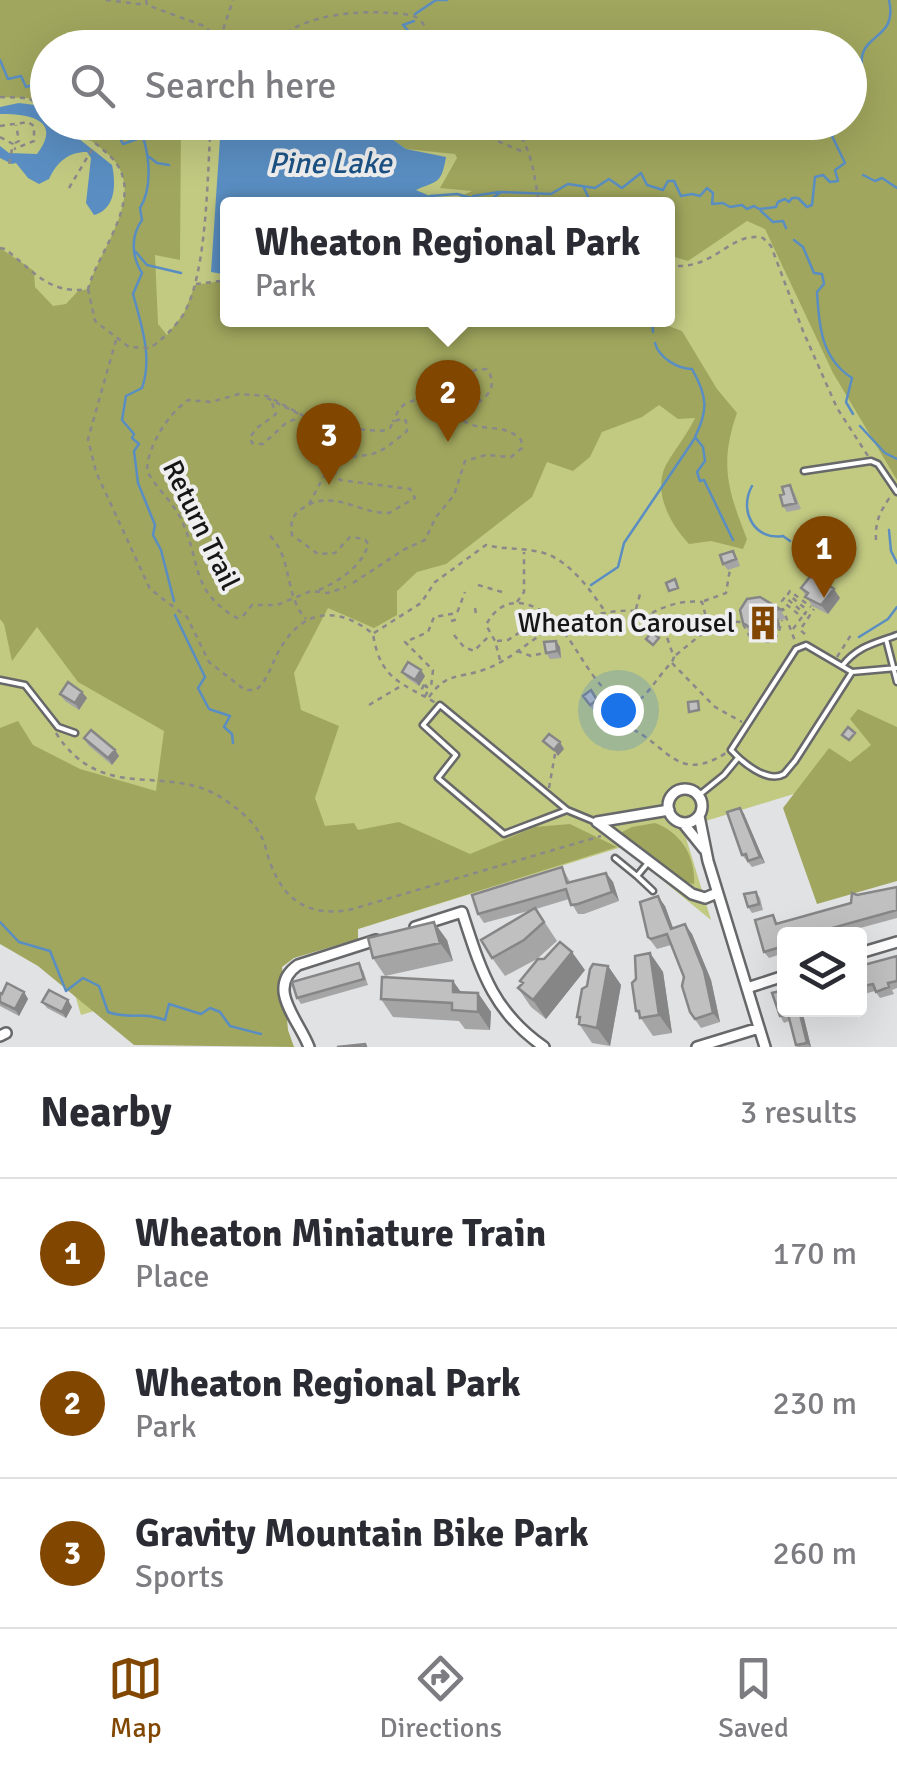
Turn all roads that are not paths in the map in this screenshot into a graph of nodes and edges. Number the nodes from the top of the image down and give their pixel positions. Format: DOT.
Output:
graph roads {
  1 [pos="804,471"];
  2 [pos="896,490"];
  3 [pos="897,635"];
  4 [pos="886,639"];
  5 [pos="842,666"];
  6 [pos="894,669"];
  7 [pos="852,672"];
  8 [pos="0,680"];
  9 [pos="897,682"];
  10 [pos="75,734"];
  11 [pos="738,758"];
  12 [pos="698,796"];
  13 [pos="567,810"];
  14 [pos="668,810"];
  15 [pos="698,816"];
  16 [pos="597,822"];
  17 [pos="683,823"];
  18 [pos="704,848"];
  19 [pos="615,858"];
  20 [pos="650,860"];
  21 [pos="637,876"];
  22 [pos="653,890"];
  23 [pos="718,893"];
  24 [pos="409,929"];
  25 [pos="392,935"];
  26 [pos="897,942"];
  27 [pos="867,951"];
  28 [pos="777,978"];
  29 [pos="747,988"];
  30 [pos="759,1028"];
  31 [pos="308,1047"];
  32 [pos="544,1047"];
  33 [pos="697,1047"];
  34 [pos="765,1047"];
  1 -- 2 [label="lane"];
  3 -- 4 [label="lane"];
  4 -- 5 [label="lane"];
  4 -- 6 [label="lane"];
  5 -- 7 [label="lane"];
  5 -- 11 [label="lane"];
  6 -- 7 [label="lane"];
  6 -- 9 [label="lane"];
  7 -- 11 [label="lane"];
  8 -- 10 [label="lane"];
  11 -- 12 [label="lane"];
  12 -- 14 [label="street"];
  12 -- 15 [label="street"];
  13 -- 13 [label="lane"];
  13 -- 16 [label="lane"];
  14 -- 16 [label="street"];
  14 -- 17 [label="street"];
  15 -- 17 [label="street"];
  15 -- 18 [label="street"];
  16 -- 20 [label="street"];
  17 -- 18 [label="street"];
  18 -- 23 [label="street"];
  19 -- 21 [label="lane"];
  20 -- 21 [label="lane"];
  20 -- 23 [label="street"];
  21 -- 22 [label="lane"];
  23 -- 29 [label="street"];
  24 -- 32 [label="street"];
  25 -- 31 [label="street"];
  26 -- 27 [label="street"];
  28 -- 29 [label="street"];
  29 -- 30 [label="street"];
  30 -- 33 [label="street"];
  30 -- 34 [label="street"];
}
